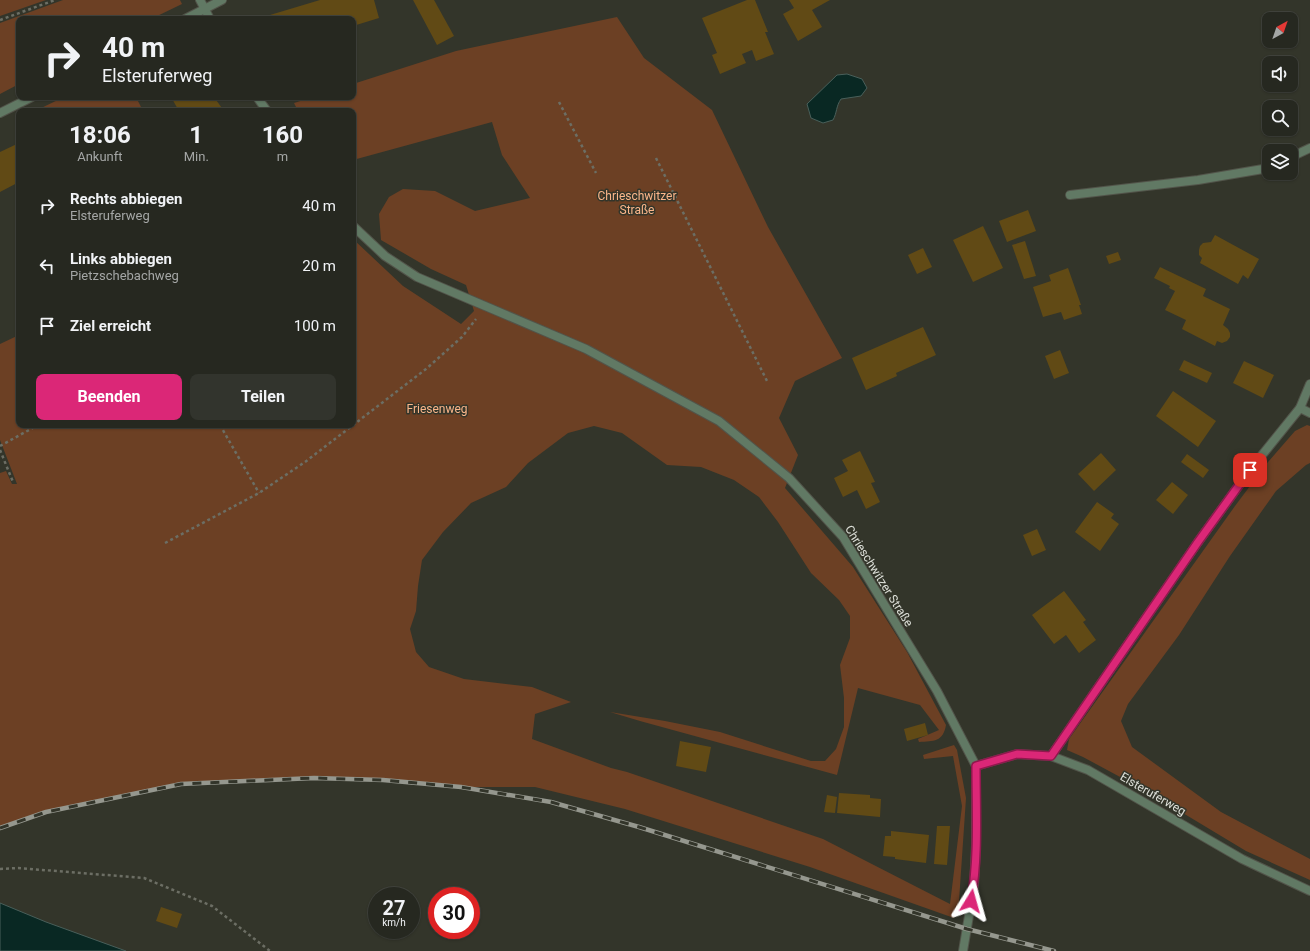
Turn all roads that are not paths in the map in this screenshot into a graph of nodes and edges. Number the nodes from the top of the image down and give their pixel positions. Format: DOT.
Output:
graph roads {
  1 [pos="200,0"];
  2 [pos="222,0"];
  3 [pos="204,9"];
  4 [pos="191,16"];
  5 [pos="208,16"];
  6 [pos="26,100"];
  7 [pos="0,113"];
  8 [pos="1310,148"];
  9 [pos="1298,154"];
  10 [pos="1262,169"];
  11 [pos="1070,195"];
  12 [pos="356,229"];
  13 [pos="1310,384"];
  14 [pos="1300,408"];
  15 [pos="1310,413"];
  16 [pos="1051,756"];
  17 [pos="976,766"];
  18 [pos="1310,891"];
  19 [pos="963,951"];
  1 -- 3 [label="street"];
  2 -- 3 [label="street"];
  3 -- 4 [label="street"];
  3 -- 5 [label="street"];
  6 -- 7 [label="street"];
  8 -- 9 [label="street"];
  10 -- 11 [label="street"];
  12 -- 17 [label="street, Chrieschwitzer Straße"];
  13 -- 14 [label="street"];
  14 -- 15 [label="street"];
  14 -- 16 [label="street"];
  16 -- 17 [label="street, Elsteruferweg"];
  16 -- 18 [label="street, Elsteruferweg"];
  17 -- 19 [label="street, Chrieschwitzer Straße"];
}
